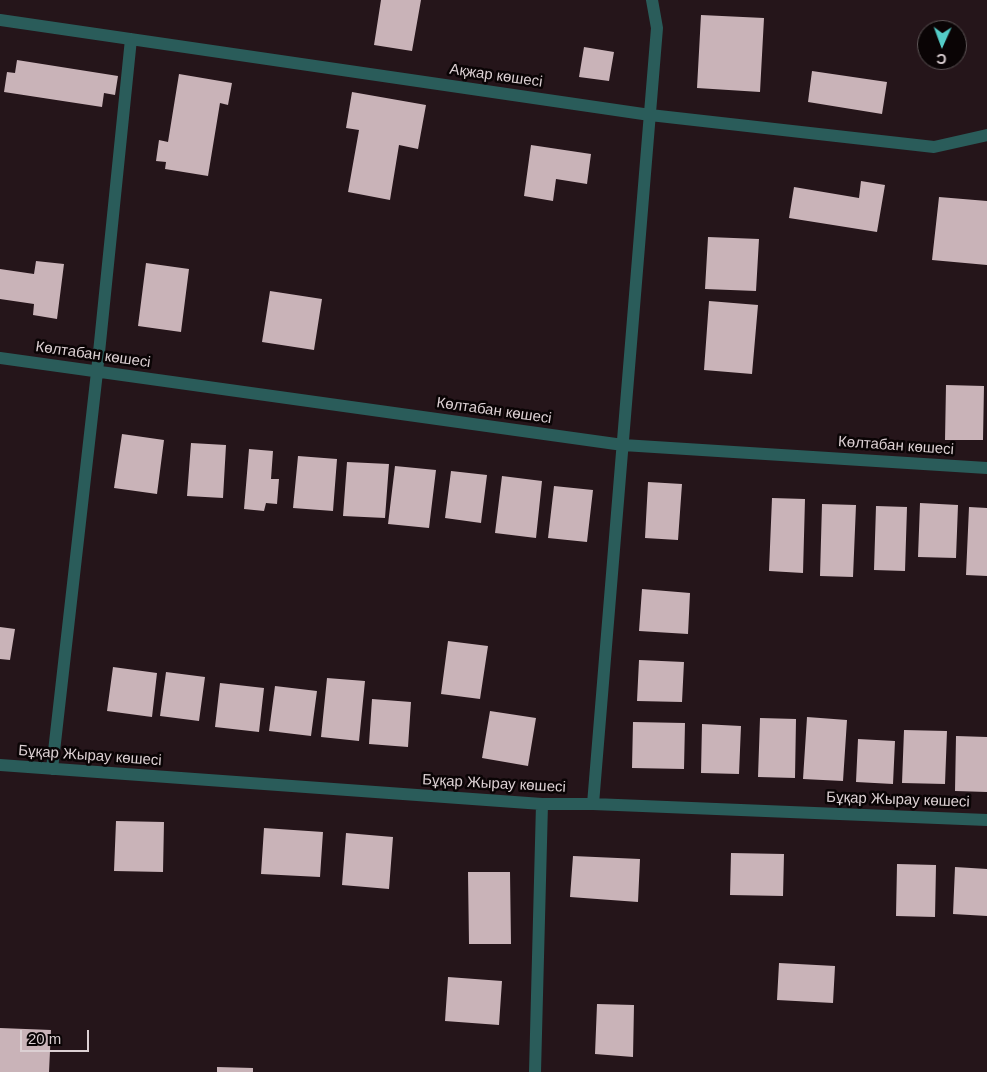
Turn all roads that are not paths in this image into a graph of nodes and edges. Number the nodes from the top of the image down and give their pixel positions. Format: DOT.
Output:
graph roads {
  1 [pos="652,0"];
  2 [pos="0,20"];
  3 [pos="131,39"];
  4 [pos="650,115"];
  5 [pos="987,135"];
  6 [pos="0,358"];
  7 [pos="97,372"];
  8 [pos="622,445"];
  9 [pos="987,468"];
  10 [pos="0,765"];
  11 [pos="52,769"];
  12 [pos="542,804"];
  13 [pos="593,804"];
  14 [pos="987,820"];
  15 [pos="535,1072"];
  1 -- 4 [label="street"];
  2 -- 3 [label="street, Ақжар көшесі"];
  3 -- 4 [label="street, Ақжар көшесі"];
  3 -- 7 [label="street"];
  4 -- 5 [label="street, Ақжар көшесі"];
  4 -- 8 [label="street"];
  6 -- 7 [label="street, Көлтабан көшесі"];
  7 -- 8 [label="street, Көлтабан көшесі"];
  7 -- 11 [label="street"];
  8 -- 9 [label="street, Көлтабан көшесі"];
  8 -- 13 [label="street"];
  10 -- 11 [label="street, Бұқар Жырау көшесі"];
  11 -- 12 [label="street, Бұқар Жырау көшесі"];
  12 -- 13 [label="street, Бұқар Жырау көшесі"];
  12 -- 15 [label="street"];
  13 -- 14 [label="street, Бұқар Жырау көшесі"];
}
